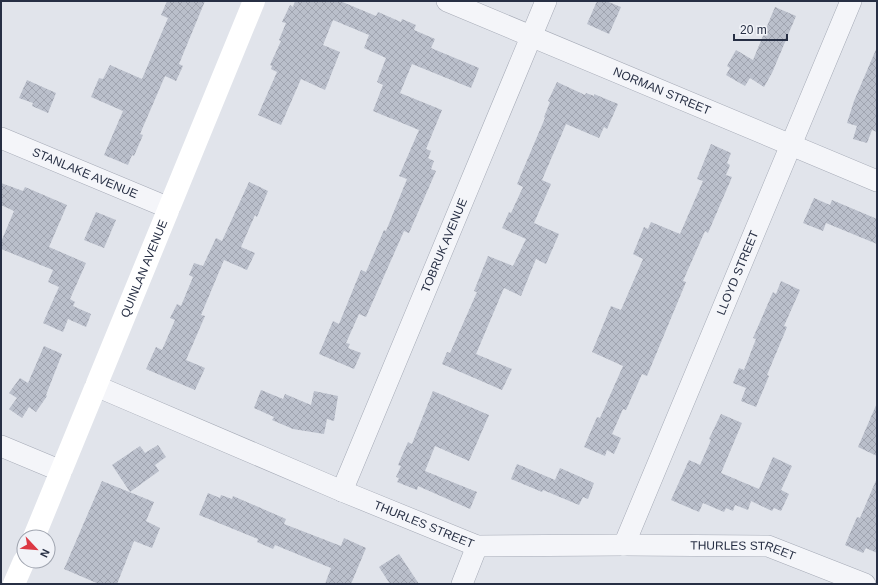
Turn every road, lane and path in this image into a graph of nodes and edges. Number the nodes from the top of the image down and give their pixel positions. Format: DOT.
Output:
graph roads {
  1 [pos="254,1"];
  2 [pos="447,1"];
  3 [pos="546,1"];
  4 [pos="851,1"];
  5 [pos="532,36"];
  6 [pos="1,138"];
  7 [pos="791,145"];
  8 [pos="877,181"];
  9 [pos="169,208"];
  10 [pos="96,386"];
  11 [pos="1,446"];
  12 [pos="61,471"];
  13 [pos="342,491"];
  14 [pos="37,529"];
  15 [pos="624,545"];
  16 [pos="477,546"];
  17 [pos="21,569"];
  18 [pos="14,584"];
  19 [pos="462,584"];
  20 [pos="865,584"];
  1 -- 9 [label="street, QUINLAN AVENUE"];
  2 -- 5 [label="street, NORMAN STREET"];
  3 -- 5 [label="street, TOBRUK AVENUE"];
  4 -- 7 [label="street, LLOYD STREET"];
  5 -- 7 [label="street, NORMAN STREET"];
  5 -- 13 [label="street, TOBRUK AVENUE"];
  6 -- 9 [label="street, STANLAKE AVENUE"];
  7 -- 8 [label="street, NORMAN STREET"];
  7 -- 15 [label="street, LLOYD STREET"];
  9 -- 10 [label="street, QUINLAN AVENUE"];
  10 -- 12 [label="street, QUINLAN AVENUE"];
  10 -- 13 [label="street, THURLES STREET"];
  11 -- 12 [label="street"];
  12 -- 14 [label="street, QUINLAN AVENUE"];
  13 -- 16 [label="street, THURLES STREET"];
  15 -- 16 [label="street, THURLES STREET"];
  15 -- 20 [label="street, THURLES STREET"];
  16 -- 19 [label="street"];
  17 -- 18 [label="street"];
}
